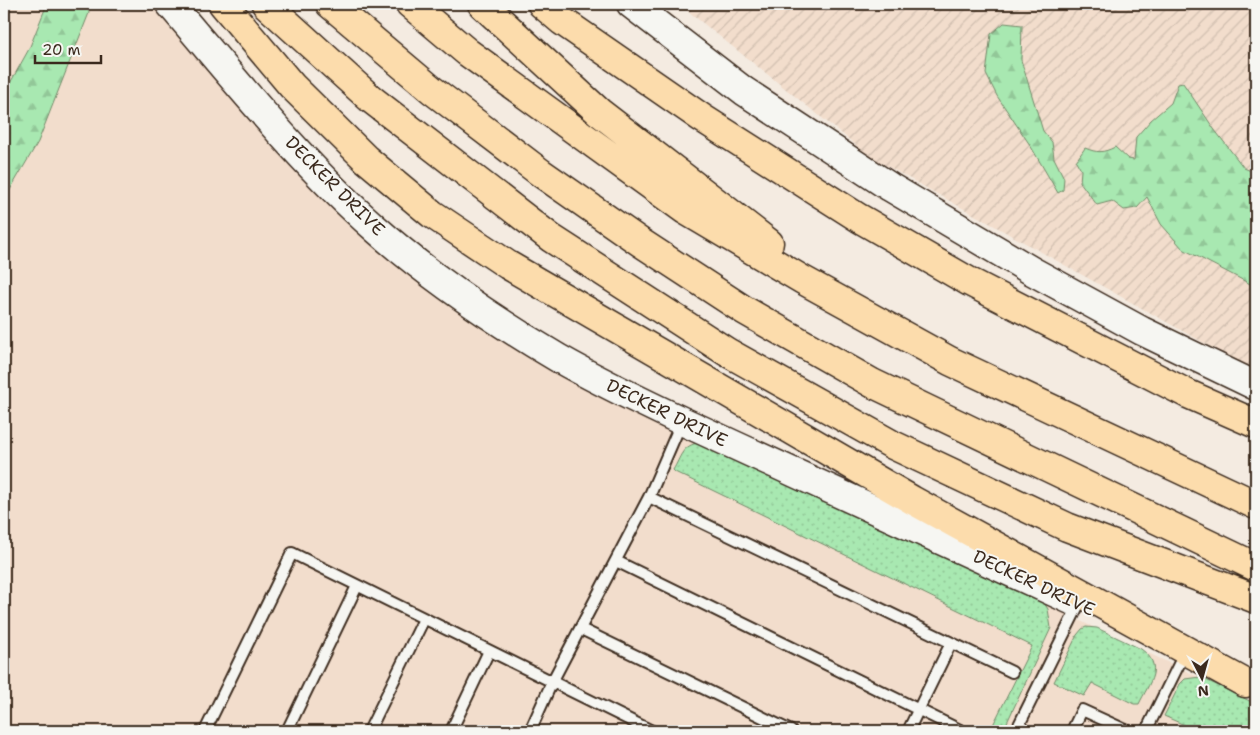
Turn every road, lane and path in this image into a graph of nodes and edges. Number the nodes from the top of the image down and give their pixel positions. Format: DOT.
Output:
graph roads {
  1 [pos="170,4"];
  2 [pos="223,4"];
  3 [pos="266,4"];
  4 [pos="330,4"];
  5 [pos="410,4"];
  6 [pos="482,4"];
  7 [pos="542,4"];
  8 [pos="631,4"];
  9 [pos="950,361"];
  10 [pos="1256,386"];
  11 [pos="682,421"];
  12 [pos="1256,424"];
  13 [pos="648,497"];
  14 [pos="1256,505"];
  15 [pos="616,561"];
  16 [pos="1256,567"];
  17 [pos="357,586"];
  18 [pos="1256,599"];
  19 [pos="1079,604"];
  20 [pos="424,619"];
  21 [pos="581,629"];
  22 [pos="952,643"];
  23 [pos="489,651"];
  24 [pos="1184,654"];
  25 [pos="1012,672"];
  26 [pos="552,682"];
  27 [pos="1251,686"];
  28 [pos="918,710"];
  29 [pos="204,731"];
  30 [pos="287,731"];
  31 [pos="369,731"];
  32 [pos="451,731"];
  33 [pos="530,731"];
  34 [pos="652,731"];
  35 [pos="790,731"];
  36 [pos="908,731"];
  37 [pos="962,731"];
  38 [pos="1016,731"];
  39 [pos="1072,731"];
  40 [pos="1128,731"];
  41 [pos="1146,731"];
  1 -- 11 [label="main road, DECKER DRIVE"];
  2 -- 27 [label="highway"];
  3 -- 18 [label="highway"];
  4 -- 16 [label="highway"];
  5 -- 9 [label="highway"];
  6 -- 9 [label="highway"];
  7 -- 12 [label="highway"];
  8 -- 10 [label="main road"];
  9 -- 14 [label="highway"];
  11 -- 13 [label="lane"];
  11 -- 19 [label="main road, DECKER DRIVE"];
  13 -- 15 [label="lane"];
  13 -- 22 [label="lane"];
  15 -- 21 [label="lane"];
  15 -- 28 [label="lane"];
  17 -- 20 [label="lane"];
  17 -- 29 [label="lane"];
  17 -- 30 [label="lane"];
  19 -- 24 [label="main road, DECKER DRIVE"];
  19 -- 38 [label="lane"];
  20 -- 23 [label="lane"];
  20 -- 31 [label="lane"];
  21 -- 26 [label="lane"];
  21 -- 35 [label="lane"];
  22 -- 25 [label="lane"];
  22 -- 28 [label="lane"];
  23 -- 26 [label="lane"];
  23 -- 32 [label="lane"];
  24 -- 27 [label="main road, DECKER DRIVE"];
  24 -- 41 [label="lane"];
  26 -- 33 [label="lane"];
  26 -- 34 [label="lane"];
  28 -- 36 [label="lane"];
  28 -- 37 [label="lane"];
  39 -- 40 [label="lane"];
}
